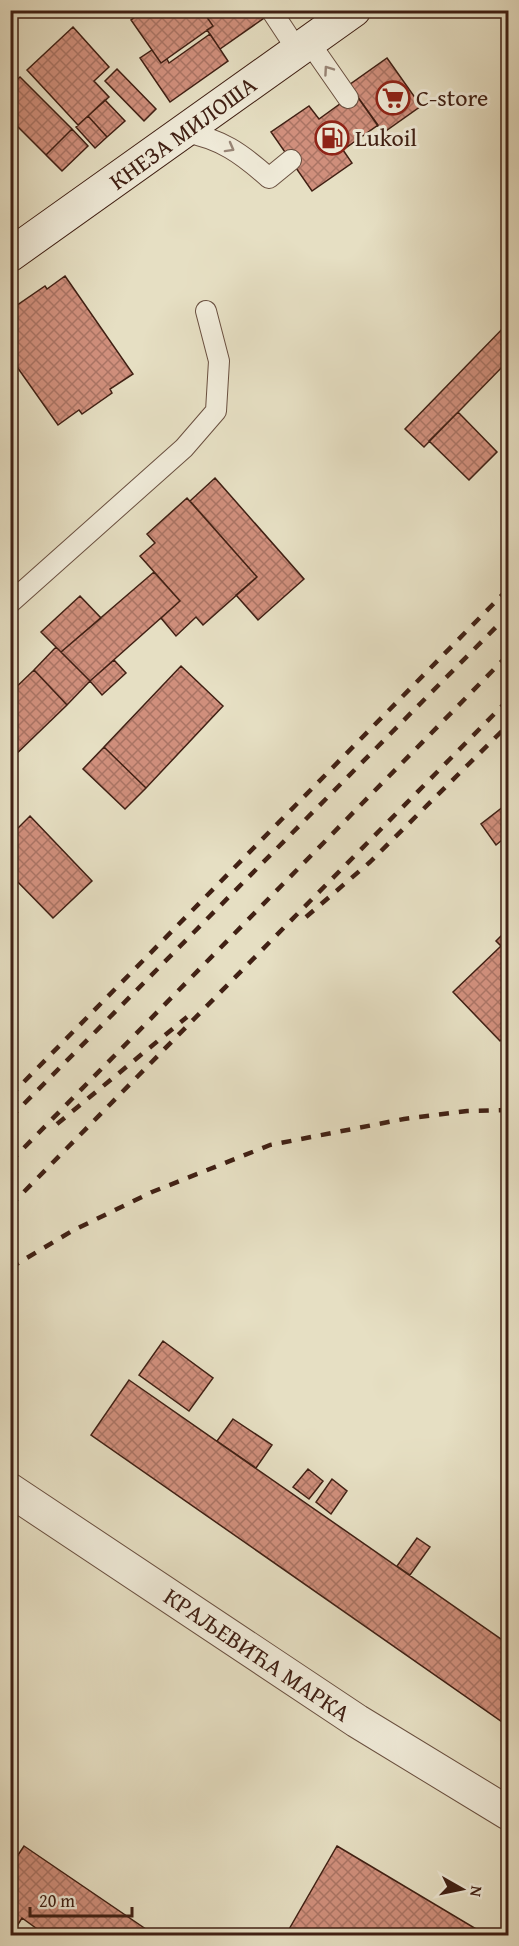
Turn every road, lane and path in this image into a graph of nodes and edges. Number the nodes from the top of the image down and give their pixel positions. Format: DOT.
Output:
graph roads {
  1 [pos="271,10"];
  2 [pos="354,10"];
  3 [pos="304,46"];
  4 [pos="348,98"];
  5 [pos="184,132"];
  6 [pos="291,160"];
  7 [pos="10,255"];
  8 [pos="206,311"];
  9 [pos="10,603"];
  10 [pos="10,1490"];
  11 [pos="508,1813"];
  1 -- 3 [label="lane"];
  2 -- 3 [label="street, КНЕЗА МИЛОША"];
  4 -- 3 [label="lane, one-way"];
  3 -- 5 [label="street, КНЕЗА МИЛОША"];
  5 -- 6 [label="lane, one-way"];
  5 -- 7 [label="street, КНЕЗА МИЛОША"];
  8 -- 9 [label="lane"];
  10 -- 11 [label="street, КРАЉЕВИЋА МАРКА"];
}
